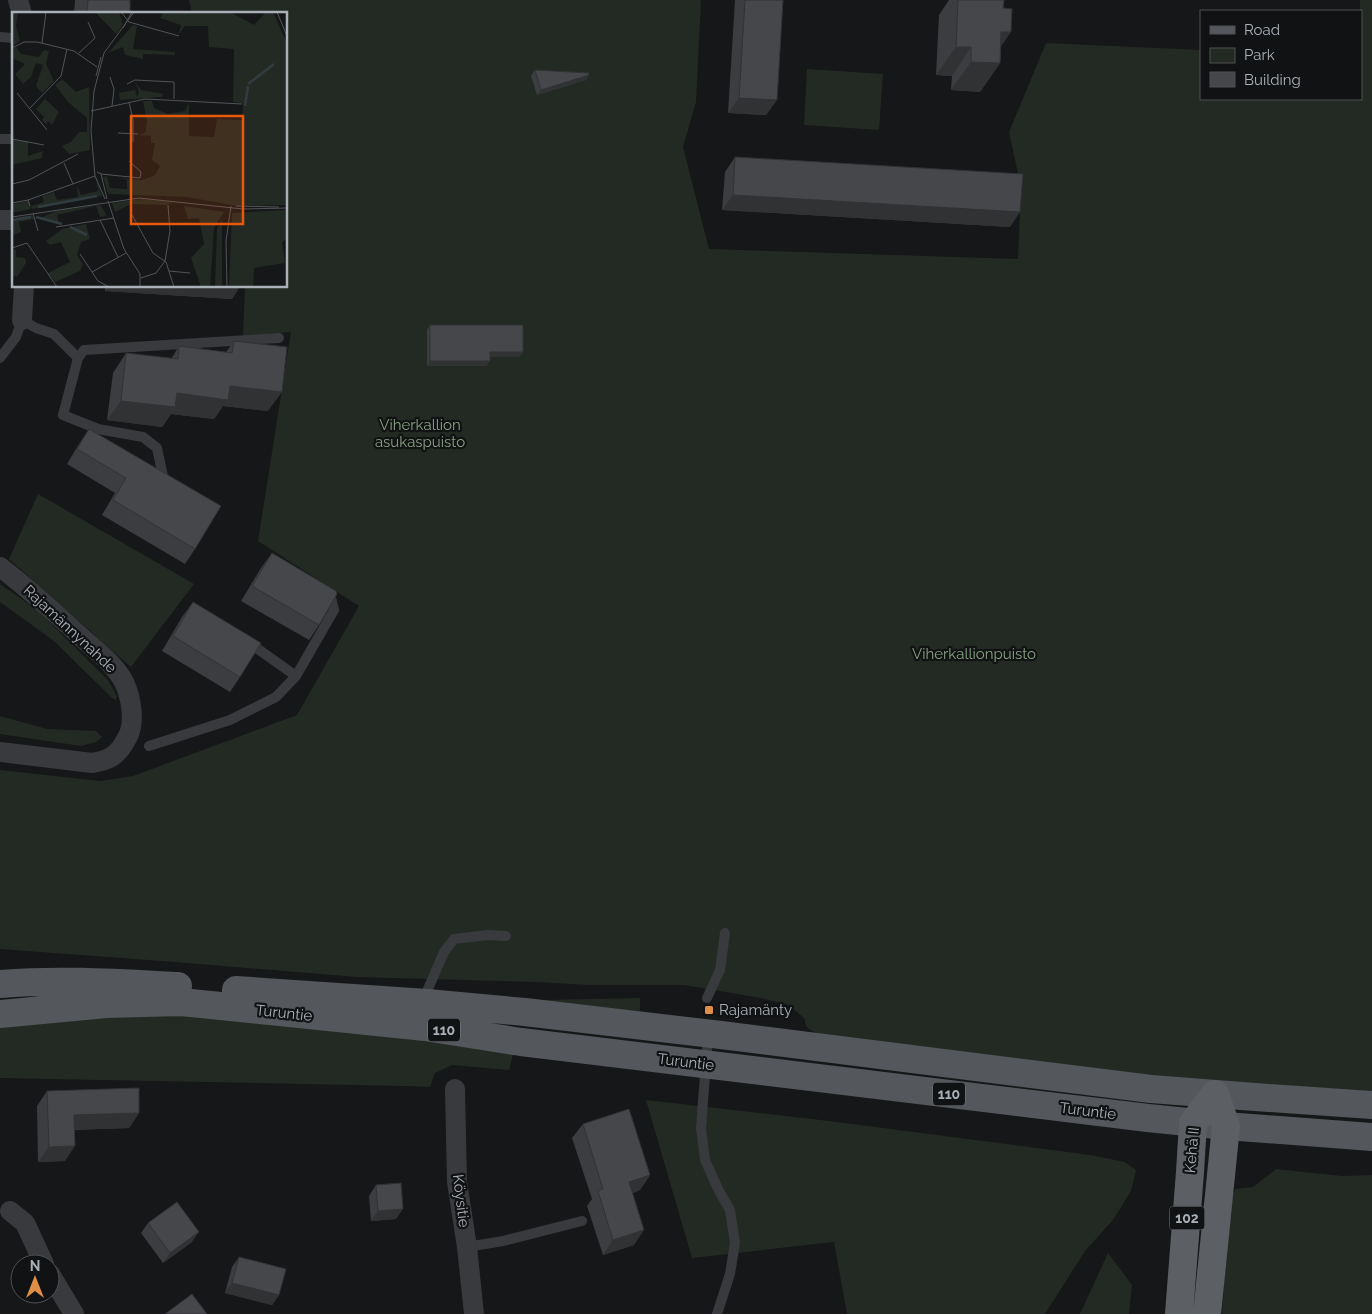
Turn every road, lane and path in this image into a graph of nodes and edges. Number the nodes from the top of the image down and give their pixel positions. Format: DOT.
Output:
graph roads {
  1 [pos="24,288"];
  2 [pos="22,320"];
  3 [pos="279,338"];
  4 [pos="0,358"];
  5 [pos="78,358"];
  6 [pos="171,486"];
  7 [pos="0,567"];
  8 [pos="321,588"];
  9 [pos="236,635"];
  10 [pos="296,676"];
  11 [pos="149,746"];
  12 [pos="0,752"];
  13 [pos="725,933"];
  14 [pos="506,936"];
  15 [pos="0,984"];
  16 [pos="707,998"];
  17 [pos="0,1014"];
  18 [pos="426,1015"];
  19 [pos="708,1033"];
  20 [pos="706,1064"];
  21 [pos="455,1088"];
  22 [pos="1215,1094"];
  23 [pos="1372,1105"];
  24 [pos="1192,1123"];
  25 [pos="1226,1126"];
  26 [pos="1372,1137"];
  27 [pos="10,1211"];
  28 [pos="582,1221"];
  29 [pos="467,1247"];
  30 [pos="39,1254"];
  31 [pos="60,1291"];
  32 [pos="74,1314"];
  33 [pos="474,1314"];
  34 [pos="717,1314"];
  35 [pos="1179,1314"];
  36 [pos="1207,1314"];
  1 -- 2 [label="street"];
  2 -- 4 [label="lane"];
  2 -- 5 [label="lane"];
  3 -- 5 [label="lane"];
  5 -- 6 [label="lane"];
  7 -- 12 [label="street, Rajamännynahde"];
  8 -- 10 [label="lane"];
  9 -- 10 [label="lane"];
  10 -- 11 [label="lane"];
  13 -- 16 [label="lane"];
  14 -- 18 [label="lane"];
  15 -- 18 [label="main road, Turuntie / 110"];
  17 -- 18 [label="main road, Turuntie / 110"];
  18 -- 19 [label="main road, Turuntie / 110"];
  18 -- 20 [label="main road, Turuntie / 110"];
  19 -- 20 [label="lane"];
  19 -- 22 [label="main road, Turuntie / 110"];
  20 -- 24 [label="main road, Turuntie / 110"];
  20 -- 34 [label="lane"];
  21 -- 29 [label="street, Köysitie"];
  22 -- 23 [label="main road, Turuntie / 110"];
  22 -- 24 [label="highway, Kehä II"];
  22 -- 25 [label="highway, Kehä II / 102"];
  24 -- 25 [label="main road, Turuntie / 110"];
  24 -- 35 [label="highway, Kehä II / 102"];
  25 -- 26 [label="main road, Turuntie / 110"];
  25 -- 36 [label="highway, Kehä II / 102"];
  27 -- 30 [label="street"];
  28 -- 29 [label="lane"];
  29 -- 33 [label="street, Köysitie"];
  31 -- 32 [label="street"];
}
